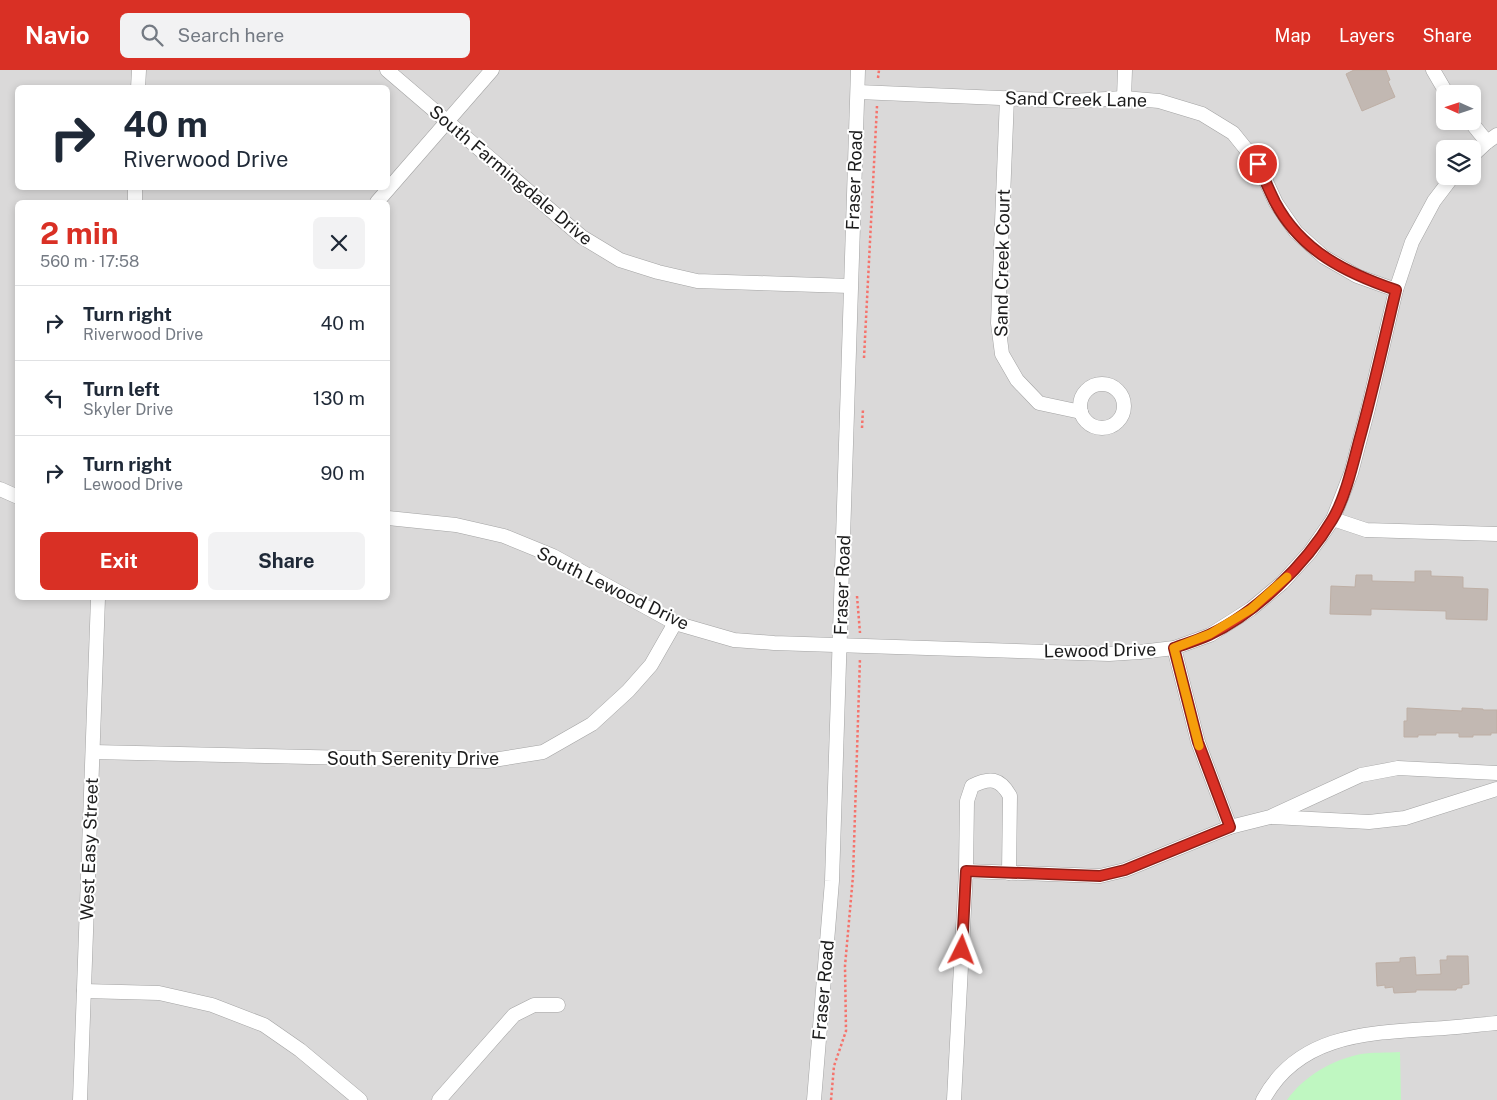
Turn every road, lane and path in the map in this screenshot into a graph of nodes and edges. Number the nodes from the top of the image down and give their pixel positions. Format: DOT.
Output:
graph roads {
  1 [pos="139,70"];
  2 [pos="387,70"];
  3 [pos="492,70"];
  4 [pos="858,70"];
  5 [pos="879,70"];
  6 [pos="1125,70"];
  7 [pos="1433,70"];
  8 [pos="138,85"];
  9 [pos="1442,85"];
  10 [pos="858,92"];
  11 [pos="878,93"];
  12 [pos="1007,98"];
  13 [pos="1124,98"];
  14 [pos="446,122"];
  15 [pos="1481,130"];
  16 [pos="1492,138"];
  17 [pos="1481,148"];
  18 [pos="1446,185"];
  19 [pos="390,187"];
  20 [pos="387,190"];
  21 [pos="379,200"];
  22 [pos="850,286"];
  23 [pos="1396,290"];
  24 [pos="864,366"];
  25 [pos="863,405"];
  26 [pos="1081,412"];
  27 [pos="862,434"];
  28 [pos="0,489"];
  29 [pos="15,496"];
  30 [pos="390,518"];
  31 [pos="1333,519"];
  32 [pos="1497,534"];
  33 [pos="856,588"];
  34 [pos="98,600"];
  35 [pos="675,623"];
  36 [pos="840,645"];
  37 [pos="860,646"];
  38 [pos="1174,648"];
  39 [pos="93,752"];
  40 [pos="1497,773"];
  41 [pos="1497,789"];
  42 [pos="1270,817"];
  43 [pos="1230,827"];
  44 [pos="966,871"];
  45 [pos="1009,872"];
  46 [pos="84,991"];
  47 [pos="558,1005"];
  48 [pos="1497,1023"];
  49 [pos="80,1100"];
  50 [pos="360,1100"];
  51 [pos="439,1100"];
  52 [pos="814,1100"];
  53 [pos="831,1100"];
  54 [pos="954,1100"];
  55 [pos="1263,1100"];
  1 -- 8 [label="street"];
  2 -- 14 [label="street, South Farmingdale Drive"];
  3 -- 14 [label="street"];
  4 -- 10 [label="street, Fraser Road"];
  5 -- 11 [label="path"];
  6 -- 13 [label="street"];
  7 -- 9 [label="street"];
  10 -- 11 [label="street, Sand Creek Lane"];
  10 -- 22 [label="street, Fraser Road"];
  11 -- 12 [label="street, Sand Creek Lane"];
  11 -- 24 [label="path"];
  12 -- 13 [label="street, Sand Creek Lane"];
  12 -- 26 [label="street, Sand Creek Court"];
  13 -- 23 [label="street, Sand Creek Lane"];
  14 -- 19 [label="street"];
  14 -- 22 [label="street, South Farmingdale Drive"];
  15 -- 16 [label="street"];
  16 -- 17 [label="street"];
  18 -- 23 [label="street, Lewood Drive"];
  20 -- 21 [label="street"];
  22 -- 36 [label="street, Fraser Road"];
  23 -- 31 [label="street, Lewood Drive"];
  25 -- 27 [label="path"];
  28 -- 29 [label="street"];
  30 -- 35 [label="street, South Lewood Drive"];
  31 -- 32 [label="street"];
  31 -- 38 [label="street, Lewood Drive"];
  33 -- 37 [label="path"];
  34 -- 39 [label="street, West Easy Street"];
  35 -- 36 [label="street, South Lewood Drive"];
  35 -- 39 [label="street, South Serenity Drive"];
  36 -- 37 [label="street, Lewood Drive"];
  36 -- 52 [label="street, Fraser Road"];
  37 -- 38 [label="street, Lewood Drive"];
  37 -- 53 [label="path"];
  38 -- 43 [label="street"];
  39 -- 46 [label="street, West Easy Street"];
  40 -- 42 [label="street"];
  41 -- 42 [label="street"];
  42 -- 43 [label="street"];
  43 -- 45 [label="street"];
  44 -- 45 [label="street"];
  44 -- 45 [label="street"];
  44 -- 54 [label="street"];
  46 -- 49 [label="street, West Easy Street"];
  46 -- 50 [label="street"];
  47 -- 51 [label="street"];
  48 -- 55 [label="street"];
}
